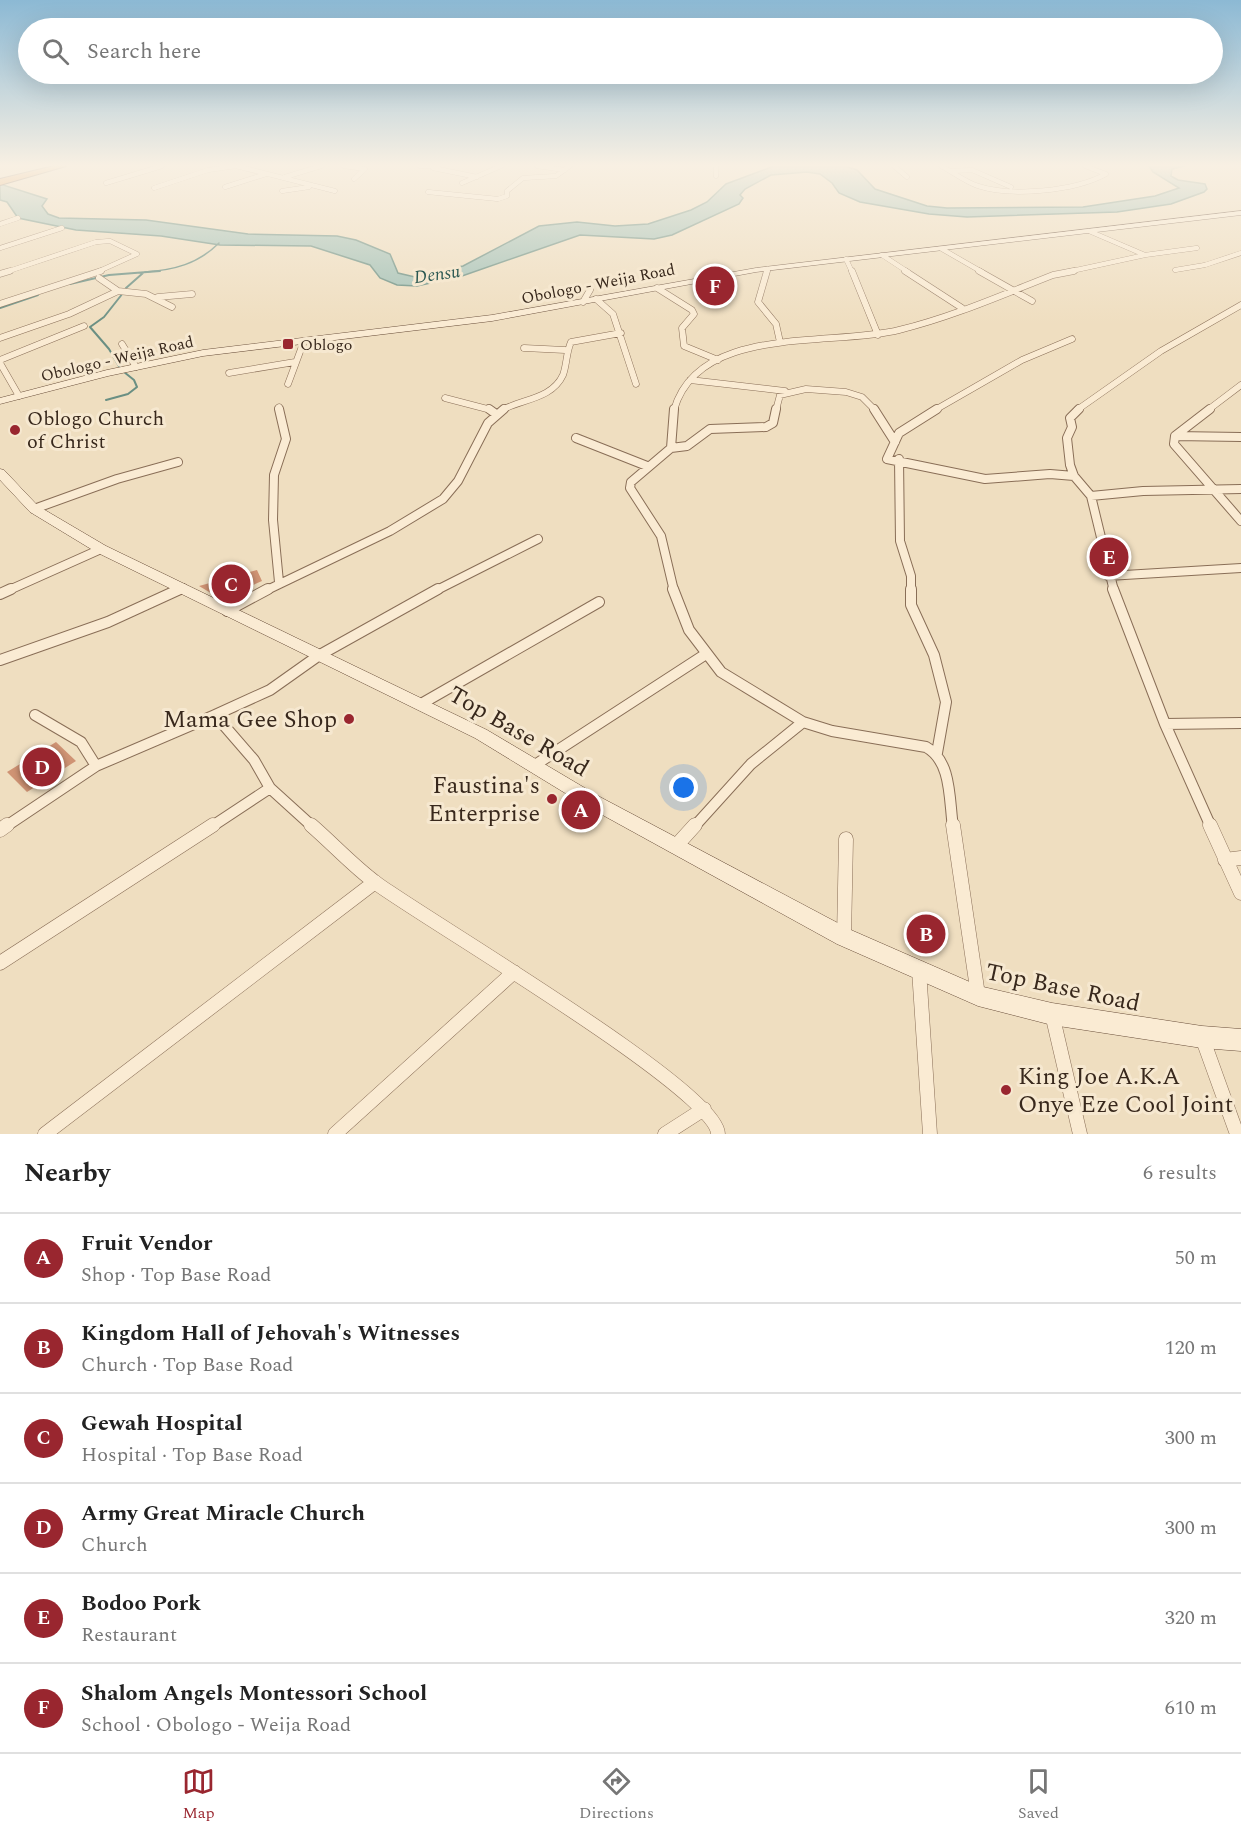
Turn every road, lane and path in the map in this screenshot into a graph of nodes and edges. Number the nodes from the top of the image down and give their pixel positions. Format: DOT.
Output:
graph roads {
  1 [pos="15,219"];
  2 [pos="1190,219"];
  3 [pos="0,224"];
  4 [pos="62,228"];
  5 [pos="1089,231"];
  6 [pos="0,248"];
  7 [pos="1197,248"];
  8 [pos="942,249"];
  9 [pos="1241,253"];
  10 [pos="882,255"];
  11 [pos="1145,255"];
  12 [pos="846,259"];
  13 [pos="767,269"];
  14 [pos="1175,270"];
  15 [pos="0,274"];
  16 [pos="99,278"];
  17 [pos="657,288"];
  18 [pos="590,290"];
  19 [pos="1011,290"];
  20 [pos="118,291"];
  21 [pos="192,294"];
  22 [pos="153,297"];
  23 [pos="596,299"];
  24 [pos="1032,301"];
  25 [pos="583,302"];
  26 [pos="0,304"];
  27 [pos="171,307"];
  28 [pos="1239,307"];
  29 [pos="962,308"];
  30 [pos="84,326"];
  31 [pos="621,333"];
  32 [pos="878,335"];
  33 [pos="0,338"];
  34 [pos="1072,339"];
  35 [pos="304,341"];
  36 [pos="780,342"];
  37 [pos="122,344"];
  38 [pos="524,348"];
  39 [pos="565,350"];
  40 [pos="718,360"];
  41 [pos="0,362"];
  42 [pos="295,362"];
  43 [pos="136,367"];
  44 [pos="229,373"];
  45 [pos="690,380"];
  46 [pos="288,384"];
  47 [pos="636,384"];
  48 [pos="1241,385"];
  49 [pos="785,391"];
  50 [pos="19,396"];
  51 [pos="445,398"];
  52 [pos="0,401"];
  53 [pos="279,407"];
  54 [pos="496,414"];
  55 [pos="1176,436"];
  56 [pos="1241,437"];
  57 [pos="576,438"];
  58 [pos="895,442"];
  59 [pos="671,448"];
  60 [pos="898,459"];
  61 [pos="178,462"];
  62 [pos="647,466"];
  63 [pos="0,473"];
  64 [pos="1074,476"];
  65 [pos="1241,489"];
  66 [pos="1212,490"];
  67 [pos="1091,496"];
  68 [pos="34,509"];
  69 [pos="1241,521"];
  70 [pos="538,539"];
  71 [pos="101,549"];
  72 [pos="1241,569"];
  73 [pos="1108,576"];
  74 [pos="279,582"];
  75 [pos="183,588"];
  76 [pos="0,594"];
  77 [pos="599,602"];
  78 [pos="227,611"];
  79 [pos="706,654"];
  80 [pos="318,656"];
  81 [pos="0,660"];
  82 [pos="422,704"];
  83 [pos="35,715"];
  84 [pos="215,715"];
  85 [pos="803,722"];
  86 [pos="1241,723"];
  87 [pos="1166,724"];
  88 [pos="937,753"];
  89 [pos="535,765"];
  90 [pos="96,766"];
  91 [pos="270,788"];
  92 [pos="0,830"];
  93 [pos="846,839"];
  94 [pos="676,846"];
  95 [pos="1241,858"];
  96 [pos="1225,860"];
  97 [pos="375,882"];
  98 [pos="1241,893"];
  99 [pos="844,937"];
  100 [pos="0,963"];
  101 [pos="919,970"];
  102 [pos="514,972"];
  103 [pos="978,996"];
  104 [pos="1052,1014"];
  105 [pos="1202,1037"];
  106 [pos="1241,1040"];
  107 [pos="704,1109"];
  108 [pos="45,1134"];
  109 [pos="335,1134"];
  110 [pos="665,1134"];
  111 [pos="718,1134"];
  112 [pos="930,1134"];
  113 [pos="1080,1134"];
  114 [pos="1237,1134"];
  1 -- 3 [label="street"];
  2 -- 5 [label="street, Obologo - Weija Road"];
  4 -- 6 [label="street"];
  5 -- 8 [label="street, Obologo - Weija Road"];
  5 -- 11 [label="street"];
  7 -- 11 [label="street"];
  8 -- 10 [label="street, Obologo - Weija Road"];
  8 -- 19 [label="street"];
  9 -- 14 [label="street"];
  10 -- 12 [label="street, Obologo - Weija Road"];
  10 -- 29 [label="street"];
  11 -- 19 [label="street"];
  12 -- 13 [label="street, Obologo - Weija Road"];
  12 -- 32 [label="street"];
  13 -- 17 [label="street, Obologo - Weija Road"];
  13 -- 36 [label="street"];
  15 -- 26 [label="street"];
  16 -- 20 [label="street"];
  17 -- 23 [label="street, Obologo - Weija Road"];
  17 -- 40 [label="street"];
  18 -- 25 [label="street"];
  19 -- 24 [label="street"];
  19 -- 29 [label="street"];
  20 -- 22 [label="street"];
  20 -- 33 [label="street"];
  21 -- 22 [label="street"];
  22 -- 27 [label="street"];
  23 -- 25 [label="street, Obologo - Weija Road"];
  23 -- 31 [label="street"];
  25 -- 35 [label="street, Obologo - Weija Road"];
  28 -- 64 [label="street"];
  29 -- 32 [label="street"];
  30 -- 41 [label="street"];
  31 -- 39 [label="street"];
  31 -- 47 [label="street"];
  32 -- 36 [label="street"];
  34 -- 58 [label="street"];
  35 -- 42 [label="street"];
  35 -- 43 [label="street, Obologo - Weija Road"];
  36 -- 40 [label="street"];
  37 -- 43 [label="street"];
  38 -- 39 [label="street"];
  39 -- 54 [label="street"];
  40 -- 45 [label="street"];
  41 -- 50 [label="street"];
  42 -- 44 [label="street"];
  42 -- 46 [label="street"];
  43 -- 50 [label="street, Obologo - Weija Road"];
  45 -- 49 [label="street"];
  45 -- 59 [label="street"];
  48 -- 55 [label="street"];
  49 -- 58 [label="street"];
  49 -- 59 [label="street"];
  50 -- 52 [label="street, Obologo - Weija Road"];
  51 -- 54 [label="street"];
  53 -- 74 [label="street"];
  54 -- 74 [label="street"];
  55 -- 56 [label="street"];
  55 -- 66 [label="street"];
  57 -- 62 [label="street"];
  58 -- 60 [label="street"];
  59 -- 62 [label="street"];
  60 -- 64 [label="street"];
  60 -- 88 [label="street"];
  61 -- 68 [label="street"];
  62 -- 79 [label="street"];
  63 -- 68 [label="street, Top Base Road"];
  64 -- 67 [label="street"];
  65 -- 66 [label="street"];
  66 -- 67 [label="street"];
  66 -- 69 [label="street"];
  67 -- 73 [label="street"];
  68 -- 71 [label="street, Top Base Road"];
  70 -- 80 [label="street"];
  71 -- 75 [label="street, Top Base Road"];
  71 -- 76 [label="street"];
  72 -- 73 [label="street"];
  73 -- 87 [label="street"];
  74 -- 78 [label="street"];
  75 -- 78 [label="street, Top Base Road"];
  75 -- 81 [label="street"];
  77 -- 82 [label="street"];
  78 -- 80 [label="street, Top Base Road"];
  79 -- 85 [label="street"];
  79 -- 89 [label="street"];
  80 -- 82 [label="street, Top Base Road"];
  80 -- 84 [label="street"];
  82 -- 89 [label="street, Top Base Road"];
  83 -- 90 [label="street"];
  84 -- 90 [label="street"];
  84 -- 91 [label="street"];
  85 -- 88 [label="street"];
  85 -- 94 [label="street"];
  86 -- 87 [label="street"];
  87 -- 96 [label="street"];
  88 -- 103 [label="street"];
  89 -- 94 [label="street, Top Base Road"];
  90 -- 92 [label="street"];
  91 -- 97 [label="street"];
  91 -- 100 [label="street"];
  93 -- 99 [label="street"];
  94 -- 99 [label="street, Top Base Road"];
  95 -- 96 [label="street"];
  96 -- 98 [label="street"];
  97 -- 102 [label="street"];
  97 -- 108 [label="street"];
  99 -- 101 [label="street, Top Base Road"];
  101 -- 103 [label="street, Top Base Road"];
  101 -- 112 [label="street"];
  102 -- 107 [label="street"];
  102 -- 109 [label="street"];
  103 -- 104 [label="street, Top Base Road"];
  104 -- 105 [label="street, Top Base Road"];
  104 -- 113 [label="street"];
  105 -- 106 [label="street, Top Base Road"];
  105 -- 114 [label="street"];
  107 -- 110 [label="street"];
  107 -- 111 [label="street"];
}
